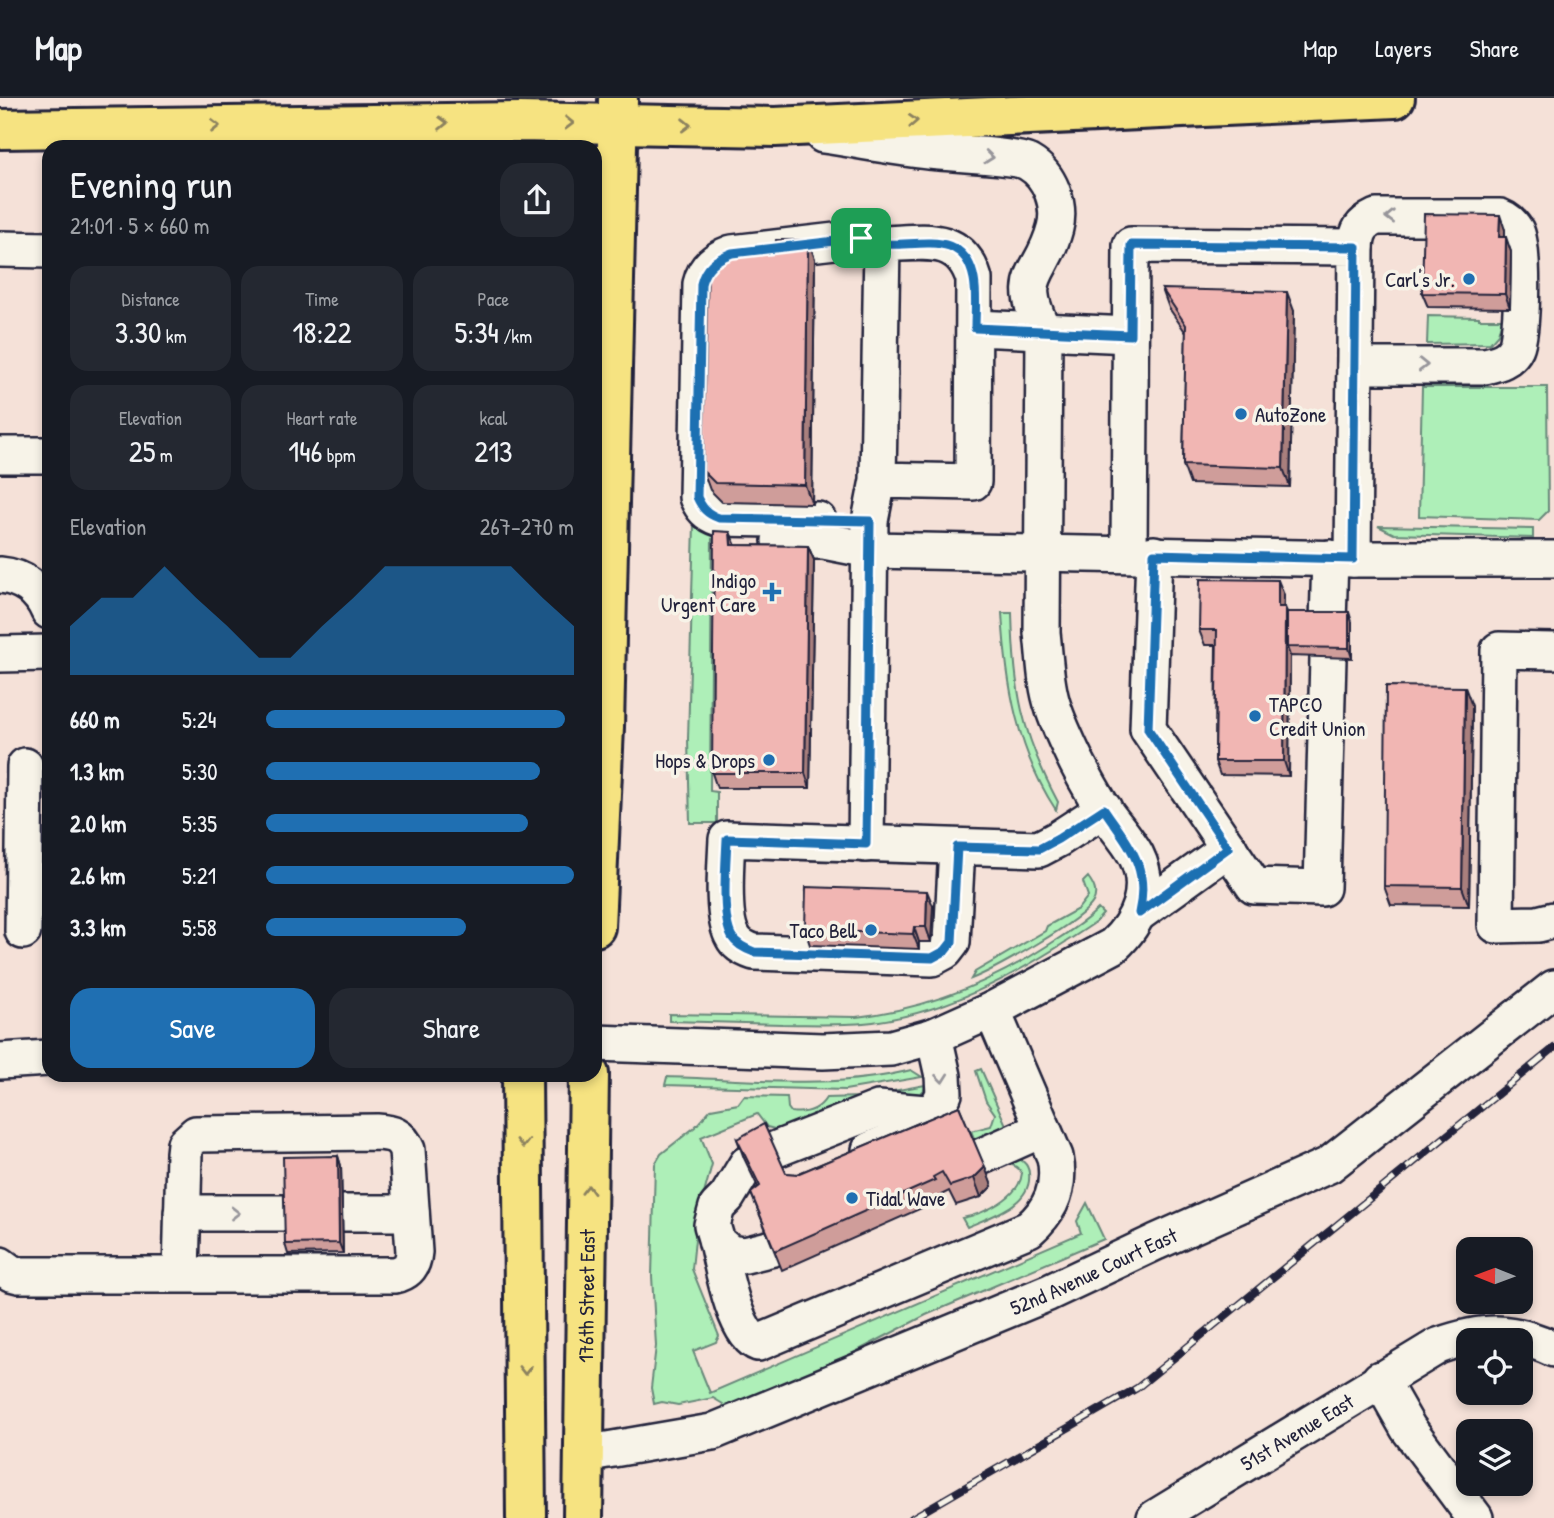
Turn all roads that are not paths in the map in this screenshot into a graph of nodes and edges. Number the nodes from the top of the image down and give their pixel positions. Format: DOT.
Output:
graph roads {
  1 [pos="1395,98"];
  2 [pos="618,111"];
  3 [pos="520,122"];
  4 [pos="775,127"];
  5 [pos="0,129"];
  6 [pos="882,244"];
  7 [pos="1356,247"];
  8 [pos="0,249"];
  9 [pos="42,250"];
  10 [pos="975,328"];
  11 [pos="1044,332"];
  12 [pos="1130,335"];
  13 [pos="1355,366"];
  14 [pos="0,455"];
  15 [pos="42,455"];
  16 [pos="878,480"];
  17 [pos="870,535"];
  18 [pos="780,541"];
  19 [pos="1042,552"];
  20 [pos="1142,554"];
  21 [pos="1341,559"];
  22 [pos="1554,559"];
  23 [pos="0,575"];
  24 [pos="0,596"];
  25 [pos="42,599"];
  26 [pos="42,605"];
  27 [pos="1328,622"];
  28 [pos="1554,651"];
  29 [pos="42,653"];
  30 [pos="0,654"];
  31 [pos="1328,658"];
  32 [pos="25,766"];
  33 [pos="602,771"];
  34 [pos="1104,809"];
  35 [pos="866,844"];
  36 [pos="957,847"];
  37 [pos="1228,848"];
  38 [pos="1139,913"];
  39 [pos="1554,920"];
  40 [pos="24,931"];
  41 [pos="1554,988"];
  42 [pos="992,1010"];
  43 [pos="934,1036"];
  44 [pos="602,1043"];
  45 [pos="42,1058"];
  46 [pos="0,1061"];
  47 [pos="522,1082"];
  48 [pos="589,1082"];
  49 [pos="926,1113"];
  50 [pos="1043,1129"];
  51 [pos="980,1157"];
  52 [pos="837,1165"];
  53 [pos="183,1213"];
  54 [pos="287,1213"];
  55 [pos="342,1213"];
  56 [pos="411,1213"];
  57 [pos="717,1242"];
  58 [pos="773,1248"];
  59 [pos="0,1265"];
  60 [pos="181,1275"];
  61 [pos="1554,1349"];
  62 [pos="1380,1379"];
  63 [pos="584,1454"];
  64 [pos="526,1518"];
  65 [pos="583,1518"];
  66 [pos="1155,1518"];
  67 [pos="1475,1518"];
  4 -- 1 [label="main road, one-way"];
  3 -- 2 [label="main road, one-way"];
  2 -- 4 [label="main road, one-way"];
  2 -- 33 [label="main road"];
  5 -- 3 [label="main road, one-way"];
  4 -- 11 [label="street, one-way"];
  6 -- 10 [label="street"];
  6 -- 16 [label="street"];
  6 -- 17 [label="street"];
  7 -- 12 [label="street"];
  7 -- 13 [label="street"];
  13 -- 7 [label="street, one-way"];
  8 -- 9 [label="street"];
  10 -- 11 [label="street"];
  10 -- 16 [label="street"];
  11 -- 12 [label="street"];
  11 -- 19 [label="street"];
  12 -- 20 [label="street"];
  13 -- 21 [label="street"];
  14 -- 15 [label="street"];
  16 -- 17 [label="street"];
  17 -- 18 [label="street"];
  17 -- 19 [label="street"];
  17 -- 35 [label="street"];
  19 -- 20 [label="street"];
  19 -- 34 [label="street"];
  20 -- 21 [label="street"];
  20 -- 37 [label="street"];
  21 -- 22 [label="street"];
  21 -- 27 [label="street"];
  23 -- 25 [label="street"];
  24 -- 26 [label="street"];
  28 -- 39 [label="street"];
  29 -- 30 [label="street"];
  31 -- 37 [label="street"];
  32 -- 40 [label="street"];
  34 -- 36 [label="street"];
  34 -- 38 [label="street"];
  35 -- 36 [label="street"];
  35 -- 36 [label="street"];
  37 -- 38 [label="street"];
  38 -- 42 [label="street"];
  41 -- 63 [label="street, 52nd Avenue Court East"];
  42 -- 43 [label="street"];
  42 -- 50 [label="street"];
  43 -- 44 [label="street"];
  43 -- 49 [label="street, one-way"];
  45 -- 46 [label="street"];
  47 -- 64 [label="main road, one-way"];
  63 -- 48 [label="main road, 176th Street East, one-way"];
  49 -- 52 [label="street"];
  49 -- 57 [label="street"];
  50 -- 51 [label="street"];
  50 -- 57 [label="street"];
  53 -- 54 [label="street, one-way"];
  53 -- 56 [label="street"];
  53 -- 60 [label="street"];
  55 -- 56 [label="street"];
  56 -- 60 [label="street"];
  57 -- 58 [label="street"];
  59 -- 60 [label="street"];
  61 -- 62 [label="street, 51st Avenue East"];
  62 -- 66 [label="street, 51st Avenue East"];
  62 -- 67 [label="street"];
  63 -- 65 [label="main road, 176th Street East"];
}
